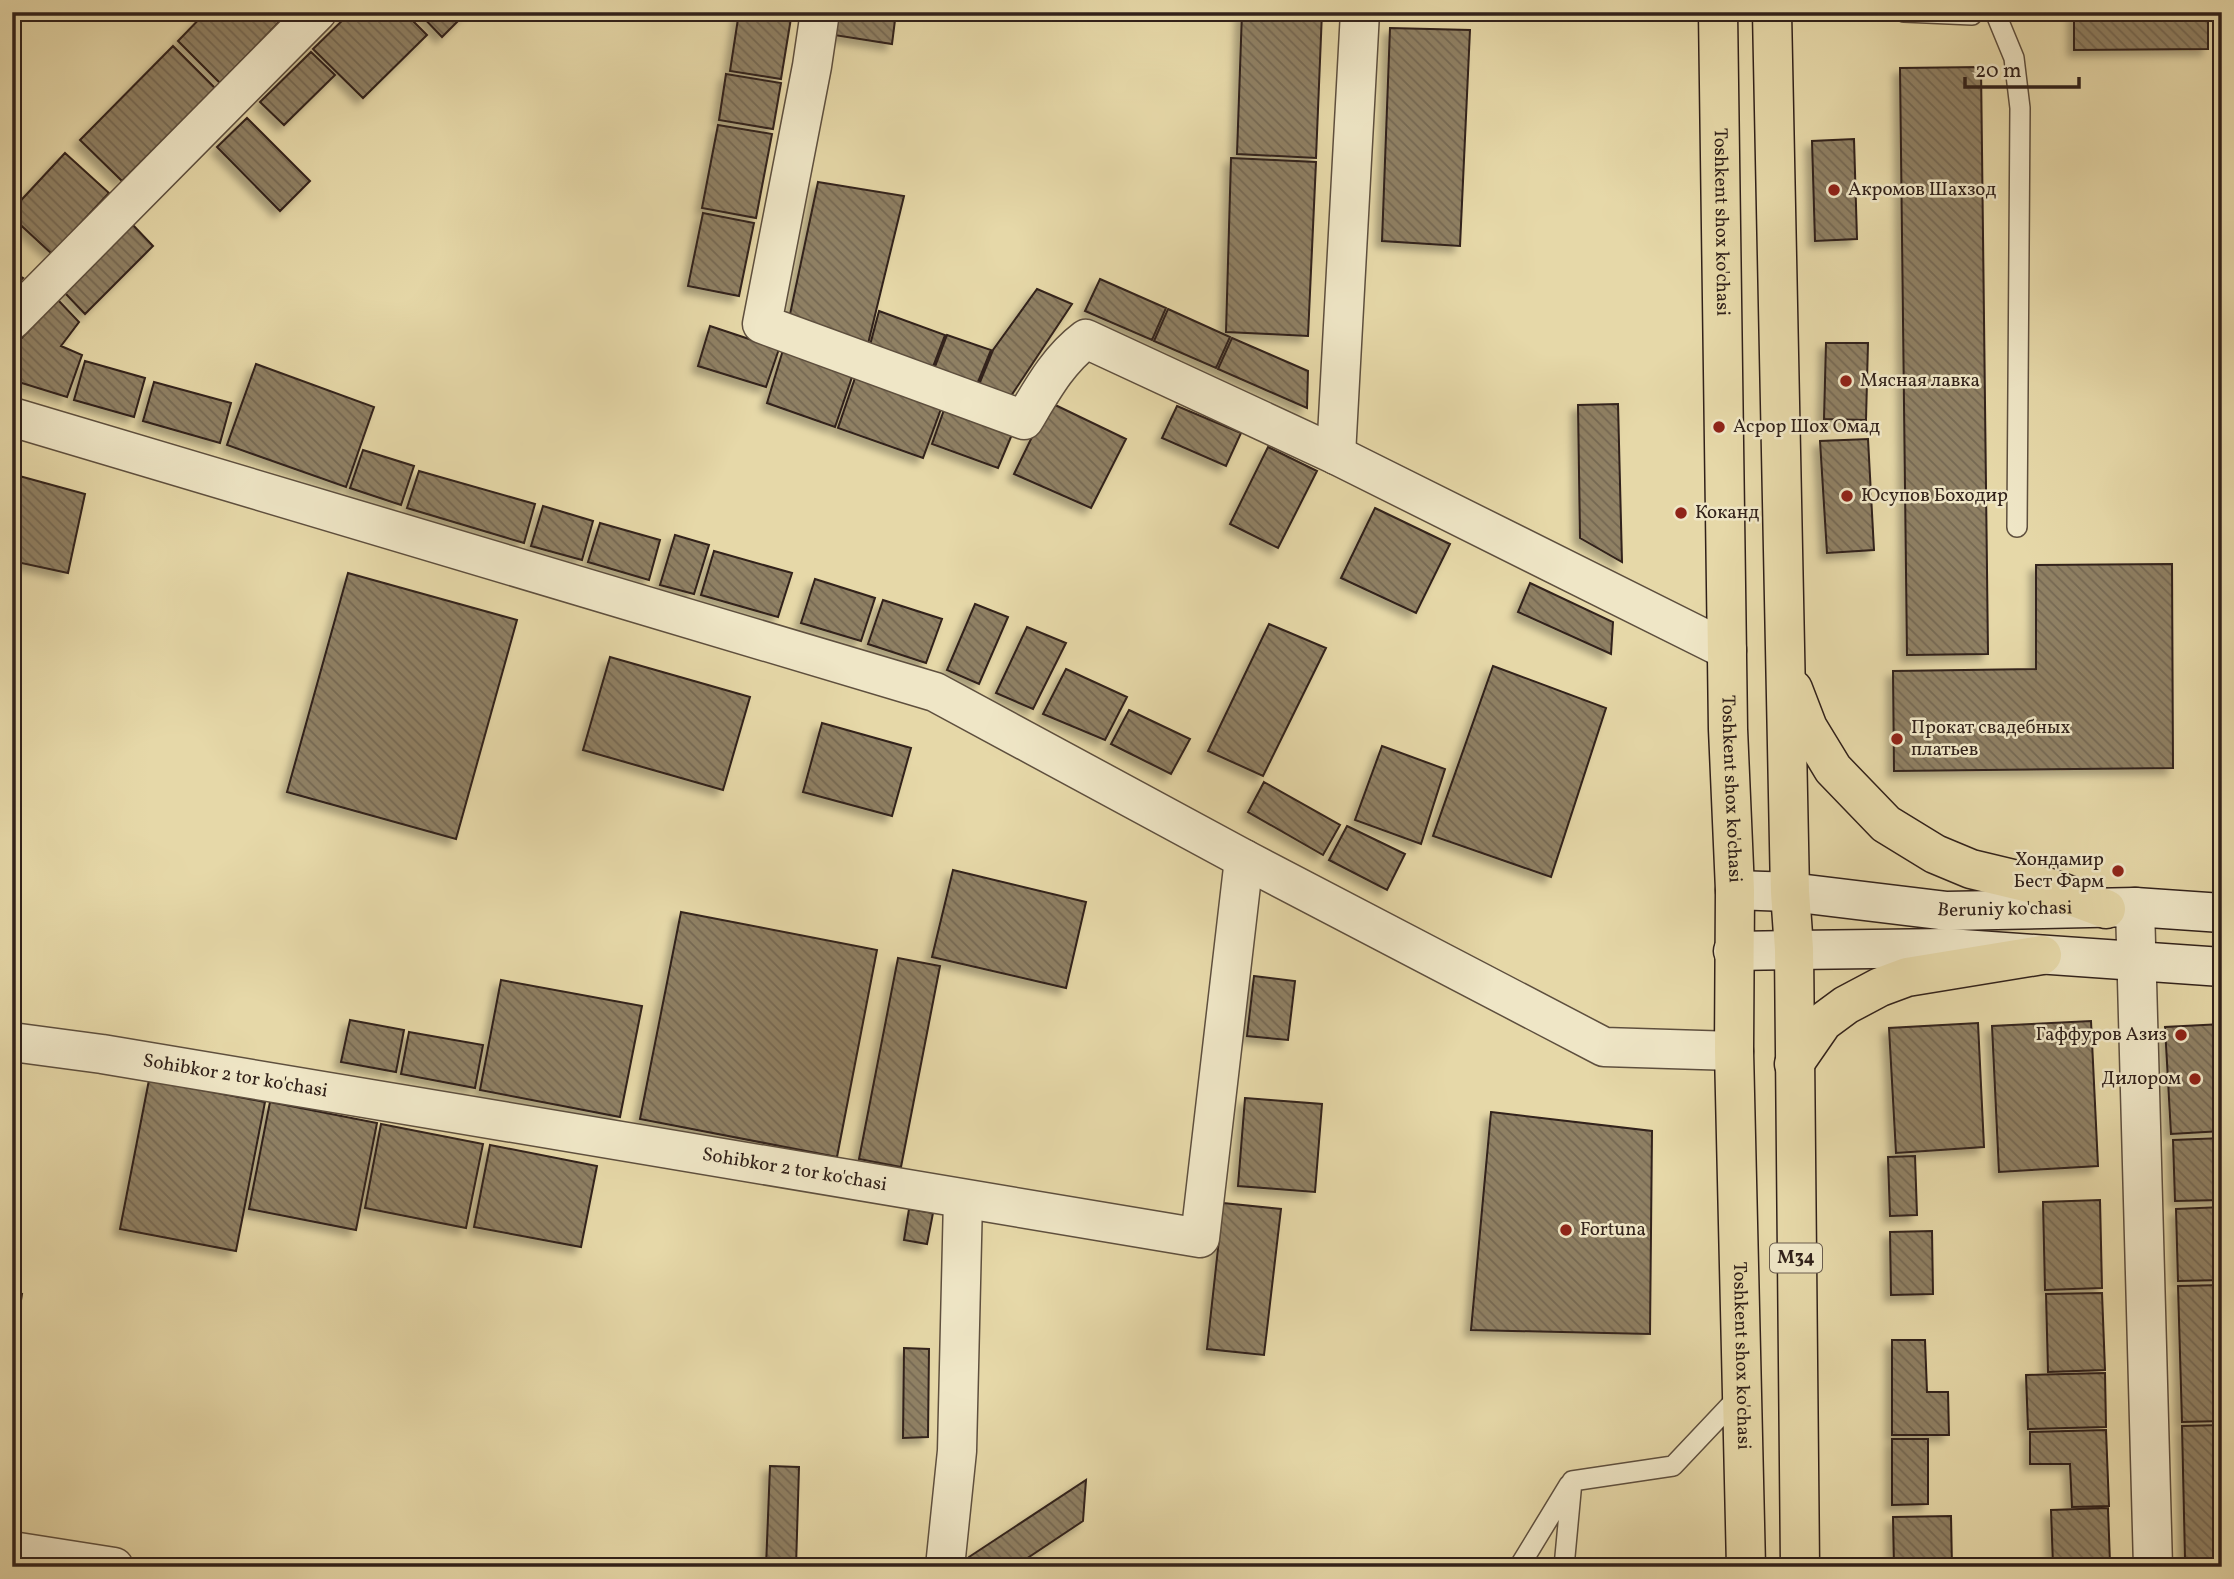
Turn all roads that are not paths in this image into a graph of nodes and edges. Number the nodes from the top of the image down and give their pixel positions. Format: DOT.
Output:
graph roads {
  1 [pos="317,12"];
  2 [pos="820,12"];
  3 [pos="1360,12"];
  4 [pos="1718,12"];
  5 [pos="1772,12"];
  6 [pos="1904,12"];
  7 [pos="1975,12"];
  8 [pos="1995,12"];
  9 [pos="12,320"];
  10 [pos="12,418"];
  11 [pos="1336,455"];
  12 [pos="2017,527"];
  13 [pos="1727,650"];
  14 [pos="1786,671"];
  15 [pos="1244,859"];
  16 [pos="1735,890"];
  17 [pos="1790,892"];
  18 [pos="2120,908"];
  19 [pos="2222,913"];
  20 [pos="1794,949"];
  21 [pos="1733,951"];
  22 [pos="2042,955"];
  23 [pos="2135,963"];
  24 [pos="2222,967"];
  25 [pos="12,1042"];
  26 [pos="1734,1052"];
  27 [pos="1794,1064"];
  28 [pos="963,1199"];
  29 [pos="1742,1394"];
  30 [pos="1572,1482"];
  31 [pos="12,1551"];
  32 [pos="114,1567"];
  33 [pos="945,1567"];
  34 [pos="1519,1567"];
  35 [pos="1564,1567"];
  36 [pos="1746,1567"];
  37 [pos="1800,1567"];
  38 [pos="2153,1567"];
  1 -- 9 [label="street"];
  2 -- 11 [label="street"];
  3 -- 11 [label="street"];
  4 -- 13 [label="main road, Toshkent shox ko'chasi"];
  5 -- 14 [label="main road, M34"];
  6 -- 7 [label="lane"];
  8 -- 12 [label="lane"];
  10 -- 15 [label="street"];
  11 -- 13 [label="street"];
  13 -- 16 [label="main road, Toshkent shox ko'chasi"];
  14 -- 17 [label="main road, M34"];
  14 -- 18 [label="main road"];
  15 -- 26 [label="street"];
  15 -- 28 [label="street, Sohibkor 2 tor ko'chasi"];
  16 -- 17 [label="street, Beruniy ko'chasi"];
  16 -- 21 [label="main road, Toshkent shox ko'chasi"];
  17 -- 18 [label="street, Beruniy ko'chasi"];
  17 -- 20 [label="main road, M34"];
  18 -- 19 [label="street, Beruniy ko'chasi"];
  18 -- 23 [label="street"];
  20 -- 21 [label="street, Beruniy ko'chasi"];
  20 -- 22 [label="street, Beruniy ko'chasi"];
  20 -- 27 [label="main road, M34"];
  21 -- 26 [label="main road, Toshkent shox ko'chasi"];
  22 -- 23 [label="street, Beruniy ko'chasi"];
  22 -- 27 [label="main road"];
  23 -- 24 [label="street, Beruniy ko'chasi"];
  23 -- 38 [label="street"];
  25 -- 28 [label="street, Sohibkor 2 tor ko'chasi"];
  26 -- 29 [label="main road, Toshkent shox ko'chasi"];
  27 -- 37 [label="main road, M34"];
  28 -- 33 [label="street"];
  29 -- 30 [label="lane"];
  29 -- 36 [label="main road, Toshkent shox ko'chasi"];
  30 -- 34 [label="lane"];
  30 -- 35 [label="lane"];
  31 -- 32 [label="street"];
}
